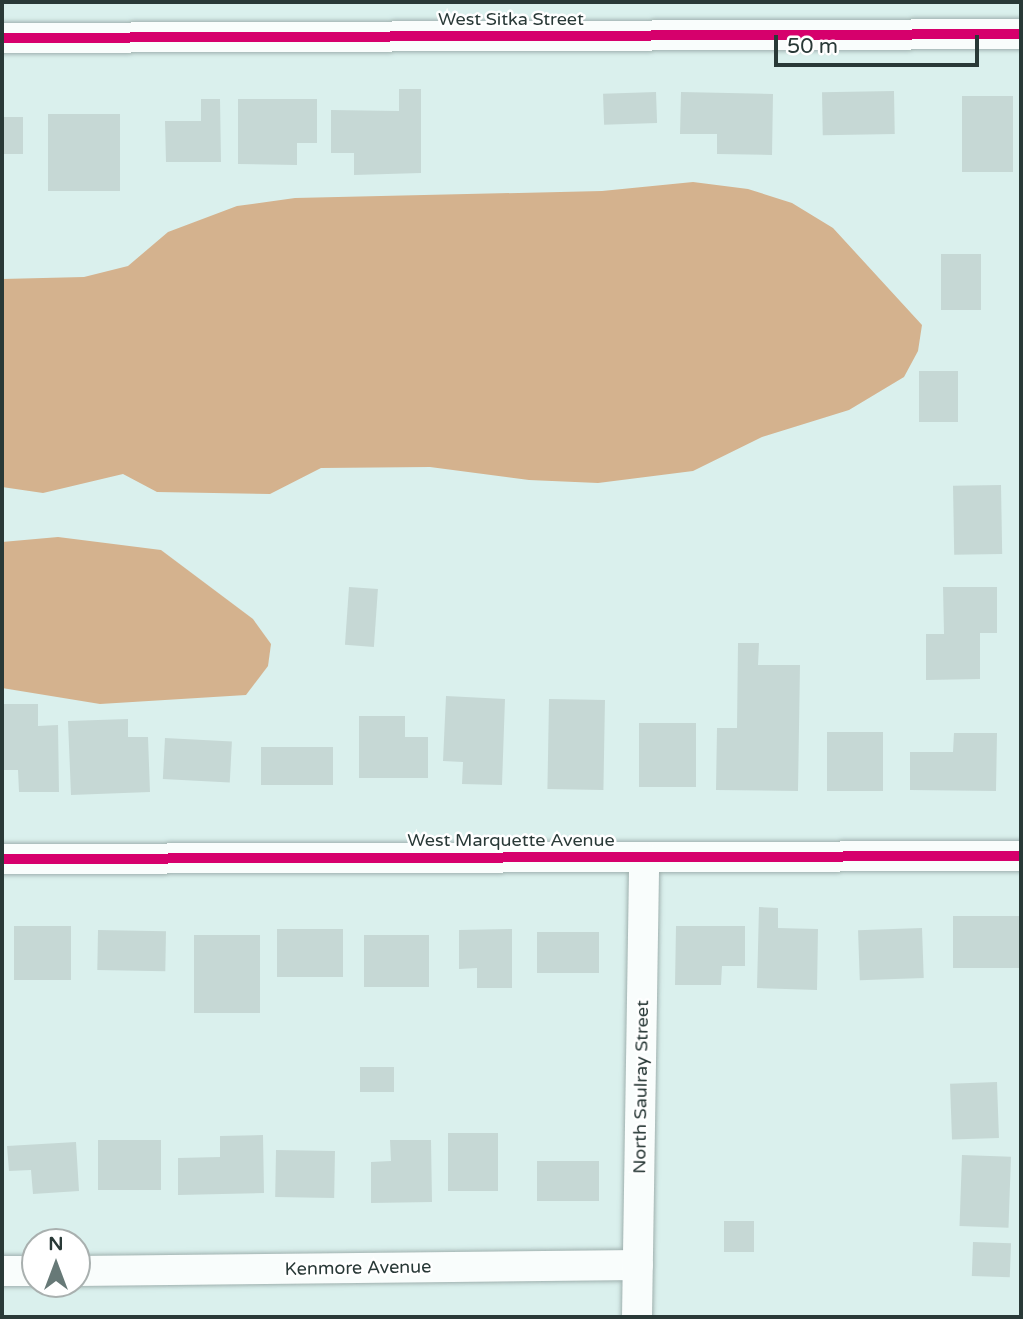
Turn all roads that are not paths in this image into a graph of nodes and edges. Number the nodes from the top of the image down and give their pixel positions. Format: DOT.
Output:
graph roads {
  1 [pos="1021,34"];
  2 [pos="2,38"];
  3 [pos="1021,856"];
  4 [pos="644,858"];
  5 [pos="2,859"];
  6 [pos="638,1265"];
  7 [pos="2,1271"];
  8 [pos="21,1271"];
  9 [pos="91,1271"];
  10 [pos="637,1317"];
  1 -- 2 [label="street, West Sitka Street"];
  3 -- 4 [label="street, West Marquette Avenue"];
  4 -- 5 [label="street, West Marquette Avenue"];
  4 -- 6 [label="street, North Saulray Street"];
  6 -- 9 [label="street, Kenmore Avenue"];
  6 -- 10 [label="street, North Saulray Street"];
  7 -- 8 [label="street"];
}
